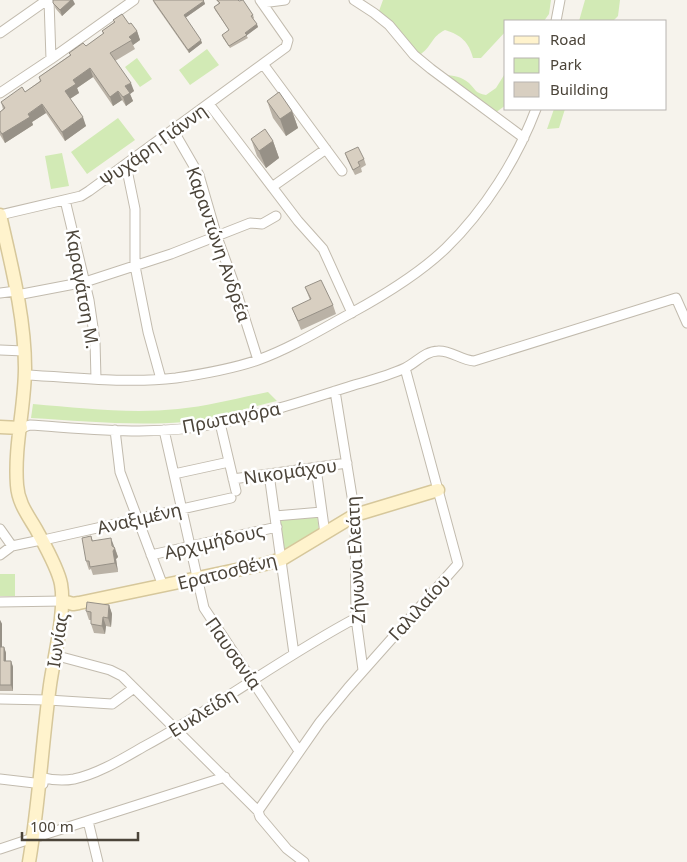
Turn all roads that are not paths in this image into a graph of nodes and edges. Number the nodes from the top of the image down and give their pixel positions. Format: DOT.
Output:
graph roads {
  1 [pos="48,0"];
  2 [pos="134,0"];
  3 [pos="285,0"];
  4 [pos="354,0"];
  5 [pos="560,0"];
  6 [pos="261,1"];
  7 [pos="556,20"];
  8 [pos="0,33"];
  9 [pos="51,59"];
  10 [pos="263,64"];
  11 [pos="0,93"];
  12 [pos="209,104"];
  13 [pos="536,110"];
  14 [pos="173,130"];
  15 [pos="524,138"];
  16 [pos="326,149"];
  17 [pos="126,165"];
  18 [pos="342,171"];
  19 [pos="272,187"];
  20 [pos="65,200"];
  21 [pos="0,215"];
  22 [pos="276,216"];
  23 [pos="217,237"];
  24 [pos="135,266"];
  25 [pos="85,282"];
  26 [pos="16,293"];
  27 [pos="0,294"];
  28 [pos="352,313"];
  29 [pos="687,323"];
  30 [pos="0,350"];
  31 [pos="24,352"];
  32 [pos="258,360"];
  33 [pos="405,368"];
  34 [pos="25,378"];
  35 [pos="96,379"];
  36 [pos="161,379"];
  37 [pos="335,391"];
  38 [pos="21,422"];
  39 [pos="220,423"];
  40 [pos="0,427"];
  41 [pos="115,430"];
  42 [pos="164,430"];
  43 [pos="229,462"];
  44 [pos="347,463"];
  45 [pos="316,468"];
  46 [pos="174,474"];
  47 [pos="269,474"];
  48 [pos="233,479"];
  49 [pos="438,490"];
  50 [pos="182,509"];
  51 [pos="322,512"];
  52 [pos="355,515"];
  53 [pos="275,516"];
  54 [pos="136,519"];
  55 [pos="277,527"];
  56 [pos="0,529"];
  57 [pos="325,534"];
  58 [pos="45,540"];
  59 [pos="12,546"];
  60 [pos="190,546"];
  61 [pos="0,555"];
  62 [pos="151,556"];
  63 [pos="282,559"];
  64 [pos="198,580"];
  65 [pos="163,586"];
  66 [pos="0,602"];
  67 [pos="66,602"];
  68 [pos="356,618"];
  69 [pos="294,654"];
  70 [pos="58,656"];
  71 [pos="364,670"];
  72 [pos="253,680"];
  73 [pos="134,688"];
  74 [pos="0,699"];
  75 [pos="52,700"];
  76 [pos="176,729"];
  77 [pos="299,751"];
  78 [pos="225,777"];
  79 [pos="0,779"];
  80 [pos="42,781"];
  81 [pos="258,811"];
  82 [pos="88,820"];
  83 [pos="36,837"];
  84 [pos="0,849"];
  85 [pos="29,862"];
  86 [pos="36,862"];
  87 [pos="98,862"];
  88 [pos="304,862"];
  1 -- 8 [label="street"];
  1 -- 9 [label="street"];
  2 -- 9 [label="street"];
  3 -- 6 [label="street"];
  4 -- 15 [label="street"];
  5 -- 7 [label="street"];
  6 -- 10 [label="street, Ψυχάρη Γιάννη"];
  9 -- 11 [label="street"];
  10 -- 12 [label="street, Ψυχάρη Γιάννη"];
  10 -- 16 [label="street"];
  12 -- 14 [label="street, Ψυχάρη Γιάννη"];
  12 -- 19 [label="street"];
  13 -- 15 [label="street"];
  14 -- 17 [label="street, Ψυχάρη Γιάννη"];
  14 -- 23 [label="street, Καραντώνη Ανδρέα"];
  15 -- 28 [label="street"];
  16 -- 18 [label="street"];
  16 -- 19 [label="street"];
  17 -- 20 [label="street, Ψυχάρη Γιάννη"];
  17 -- 24 [label="street"];
  19 -- 28 [label="street"];
  20 -- 21 [label="street, Ψυχάρη Γιάννη"];
  20 -- 25 [label="street, Καραγάτση Μ."];
  21 -- 26 [label="main road, Ιωνίας"];
  22 -- 23 [label="street"];
  23 -- 24 [label="street"];
  23 -- 32 [label="street, Καραντώνη Ανδρέα"];
  24 -- 25 [label="street"];
  24 -- 36 [label="street"];
  25 -- 26 [label="street"];
  25 -- 35 [label="street, Καραγάτση Μ."];
  26 -- 27 [label="street"];
  26 -- 31 [label="main road, Ιωνίας"];
  28 -- 32 [label="street"];
  29 -- 33 [label="street, Πρωταγόρα"];
  30 -- 31 [label="street"];
  31 -- 34 [label="main road, Ιωνίας"];
  32 -- 36 [label="street"];
  33 -- 37 [label="street, Πρωταγόρα"];
  33 -- 49 [label="street, Γαλιλαίου"];
  34 -- 35 [label="street"];
  34 -- 38 [label="main road, Ιωνίας"];
  35 -- 36 [label="street"];
  37 -- 39 [label="street, Πρωταγόρα"];
  37 -- 44 [label="street, Ζήνωνα Ελεάτη"];
  38 -- 40 [label="main road"];
  38 -- 41 [label="street, Πρωταγόρα"];
  38 -- 58 [label="main road, Ιωνίας"];
  39 -- 42 [label="street, Πρωταγόρα"];
  39 -- 43 [label="street"];
  41 -- 42 [label="street, Πρωταγόρα"];
  41 -- 54 [label="street"];
  42 -- 46 [label="street, Παυσανία"];
  43 -- 46 [label="street"];
  43 -- 48 [label="street"];
  44 -- 45 [label="street, Νικομάχου"];
  44 -- 52 [label="street, Ζήνωνα Ελεάτη"];
  45 -- 47 [label="street, Νικομάχου"];
  45 -- 51 [label="street"];
  46 -- 50 [label="street, Παυσανία"];
  47 -- 48 [label="street, Νικομάχου"];
  47 -- 53 [label="street"];
  48 -- 50 [label="street, Αναξιμένη"];
  49 -- 52 [label="main road, Ερατοσθένη"];
  49 -- 71 [label="street, Γαλιλαίου"];
  50 -- 54 [label="street, Αναξιμένη"];
  50 -- 60 [label="street, Παυσανία"];
  51 -- 53 [label="street"];
  51 -- 57 [label="street"];
  52 -- 57 [label="main road, Ερατοσθένη"];
  52 -- 68 [label="street, Ζήνωνα Ελεάτη"];
  53 -- 55 [label="street"];
  54 -- 58 [label="street, Αναξιμένη"];
  54 -- 62 [label="street"];
  55 -- 60 [label="street, Αρχιμήδους"];
  55 -- 63 [label="street"];
  56 -- 59 [label="street"];
  57 -- 63 [label="main road, Ερατοσθένη"];
  58 -- 59 [label="street, Αναξιμένη"];
  58 -- 67 [label="main road, Ιωνίας"];
  59 -- 61 [label="street"];
  60 -- 62 [label="street, Αρχιμήδους"];
  60 -- 64 [label="street, Παυσανία"];
  62 -- 65 [label="street"];
  63 -- 64 [label="main road, Ερατοσθένη"];
  63 -- 69 [label="street"];
  64 -- 65 [label="main road, Ερατοσθένη"];
  64 -- 72 [label="street, Παυσανία"];
  65 -- 67 [label="main road, Ερατοσθένη"];
  66 -- 67 [label="street"];
  67 -- 70 [label="main road, Ιωνίας"];
  68 -- 69 [label="street, Ευκλείδη"];
  68 -- 71 [label="street, Ζήνωνα Ελεάτη"];
  69 -- 72 [label="street, Ευκλείδη"];
  70 -- 73 [label="street"];
  70 -- 75 [label="main road, Ιωνίας"];
  71 -- 77 [label="street, Γαλιλαίου"];
  72 -- 76 [label="street, Ευκλείδη"];
  72 -- 77 [label="street, Παυσανία"];
  73 -- 75 [label="street"];
  73 -- 76 [label="street"];
  74 -- 75 [label="street"];
  75 -- 80 [label="main road, Ιωνίας"];
  76 -- 78 [label="street"];
  76 -- 80 [label="street, Ευκλείδη"];
  77 -- 81 [label="street, Γαλιλαίου"];
  78 -- 81 [label="street"];
  78 -- 82 [label="street"];
  79 -- 80 [label="street, Ευκλείδη"];
  80 -- 83 [label="main road, Ιωνίας"];
  81 -- 88 [label="street"];
  82 -- 83 [label="street"];
  82 -- 87 [label="street"];
  83 -- 84 [label="street"];
  83 -- 85 [label="main road, Ιωνίας"];
  83 -- 86 [label="main road, Ιωνίας"];
}
